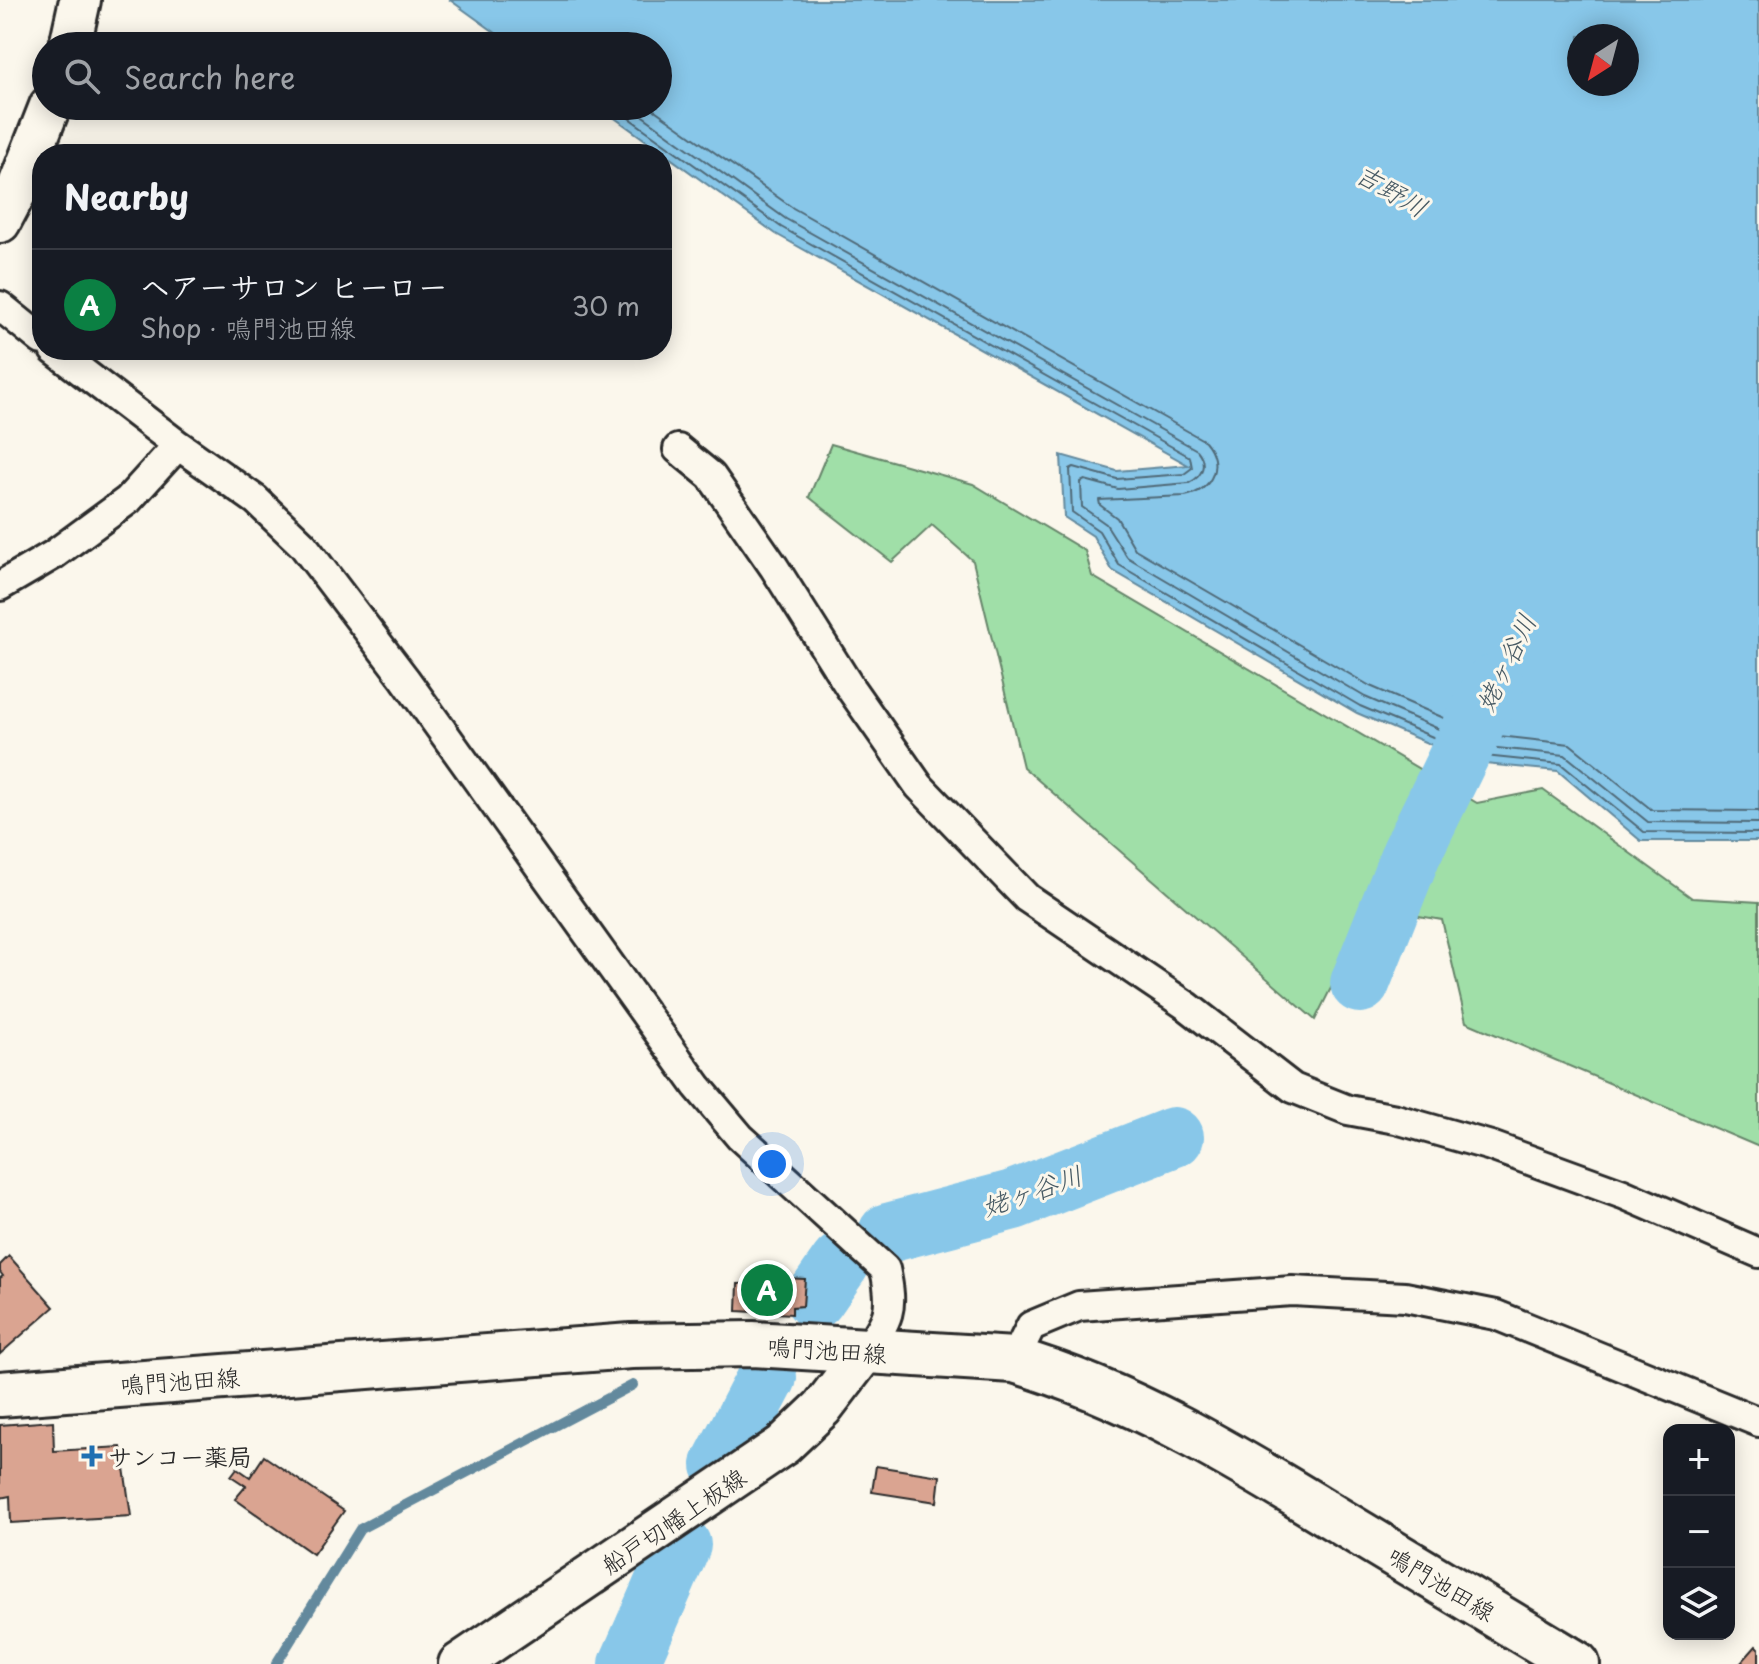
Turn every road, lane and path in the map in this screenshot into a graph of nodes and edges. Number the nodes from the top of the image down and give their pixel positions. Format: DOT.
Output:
graph roads {
  1 [pos="80,0"];
  2 [pos="73,32"];
  3 [pos="44,120"];
  4 [pos="35,144"];
  5 [pos="32,152"];
  6 [pos="0,222"];
  7 [pos="0,306"];
  8 [pos="32,332"];
  9 [pos="67,360"];
  10 [pos="178,445"];
  11 [pos="678,449"];
  12 [pos="0,586"];
  13 [pos="1759,1253"];
  14 [pos="865,1352"];
  15 [pos="1014,1360"];
  16 [pos="0,1394"];
  17 [pos="1759,1422"];
  18 [pos="459,1664"];
  19 [pos="1577,1664"];
  1 -- 2 [label="main road"];
  3 -- 4 [label="main road"];
  5 -- 6 [label="main road"];
  7 -- 8 [label="street"];
  9 -- 10 [label="street"];
  10 -- 12 [label="street"];
  10 -- 14 [label="street"];
  11 -- 13 [label="street"];
  14 -- 15 [label="main road, 鳴門池田線"];
  14 -- 16 [label="main road, 鳴門池田線"];
  14 -- 18 [label="main road, 船戸切幡上板線"];
  15 -- 17 [label="street"];
  15 -- 19 [label="main road, 鳴門池田線"];
}
